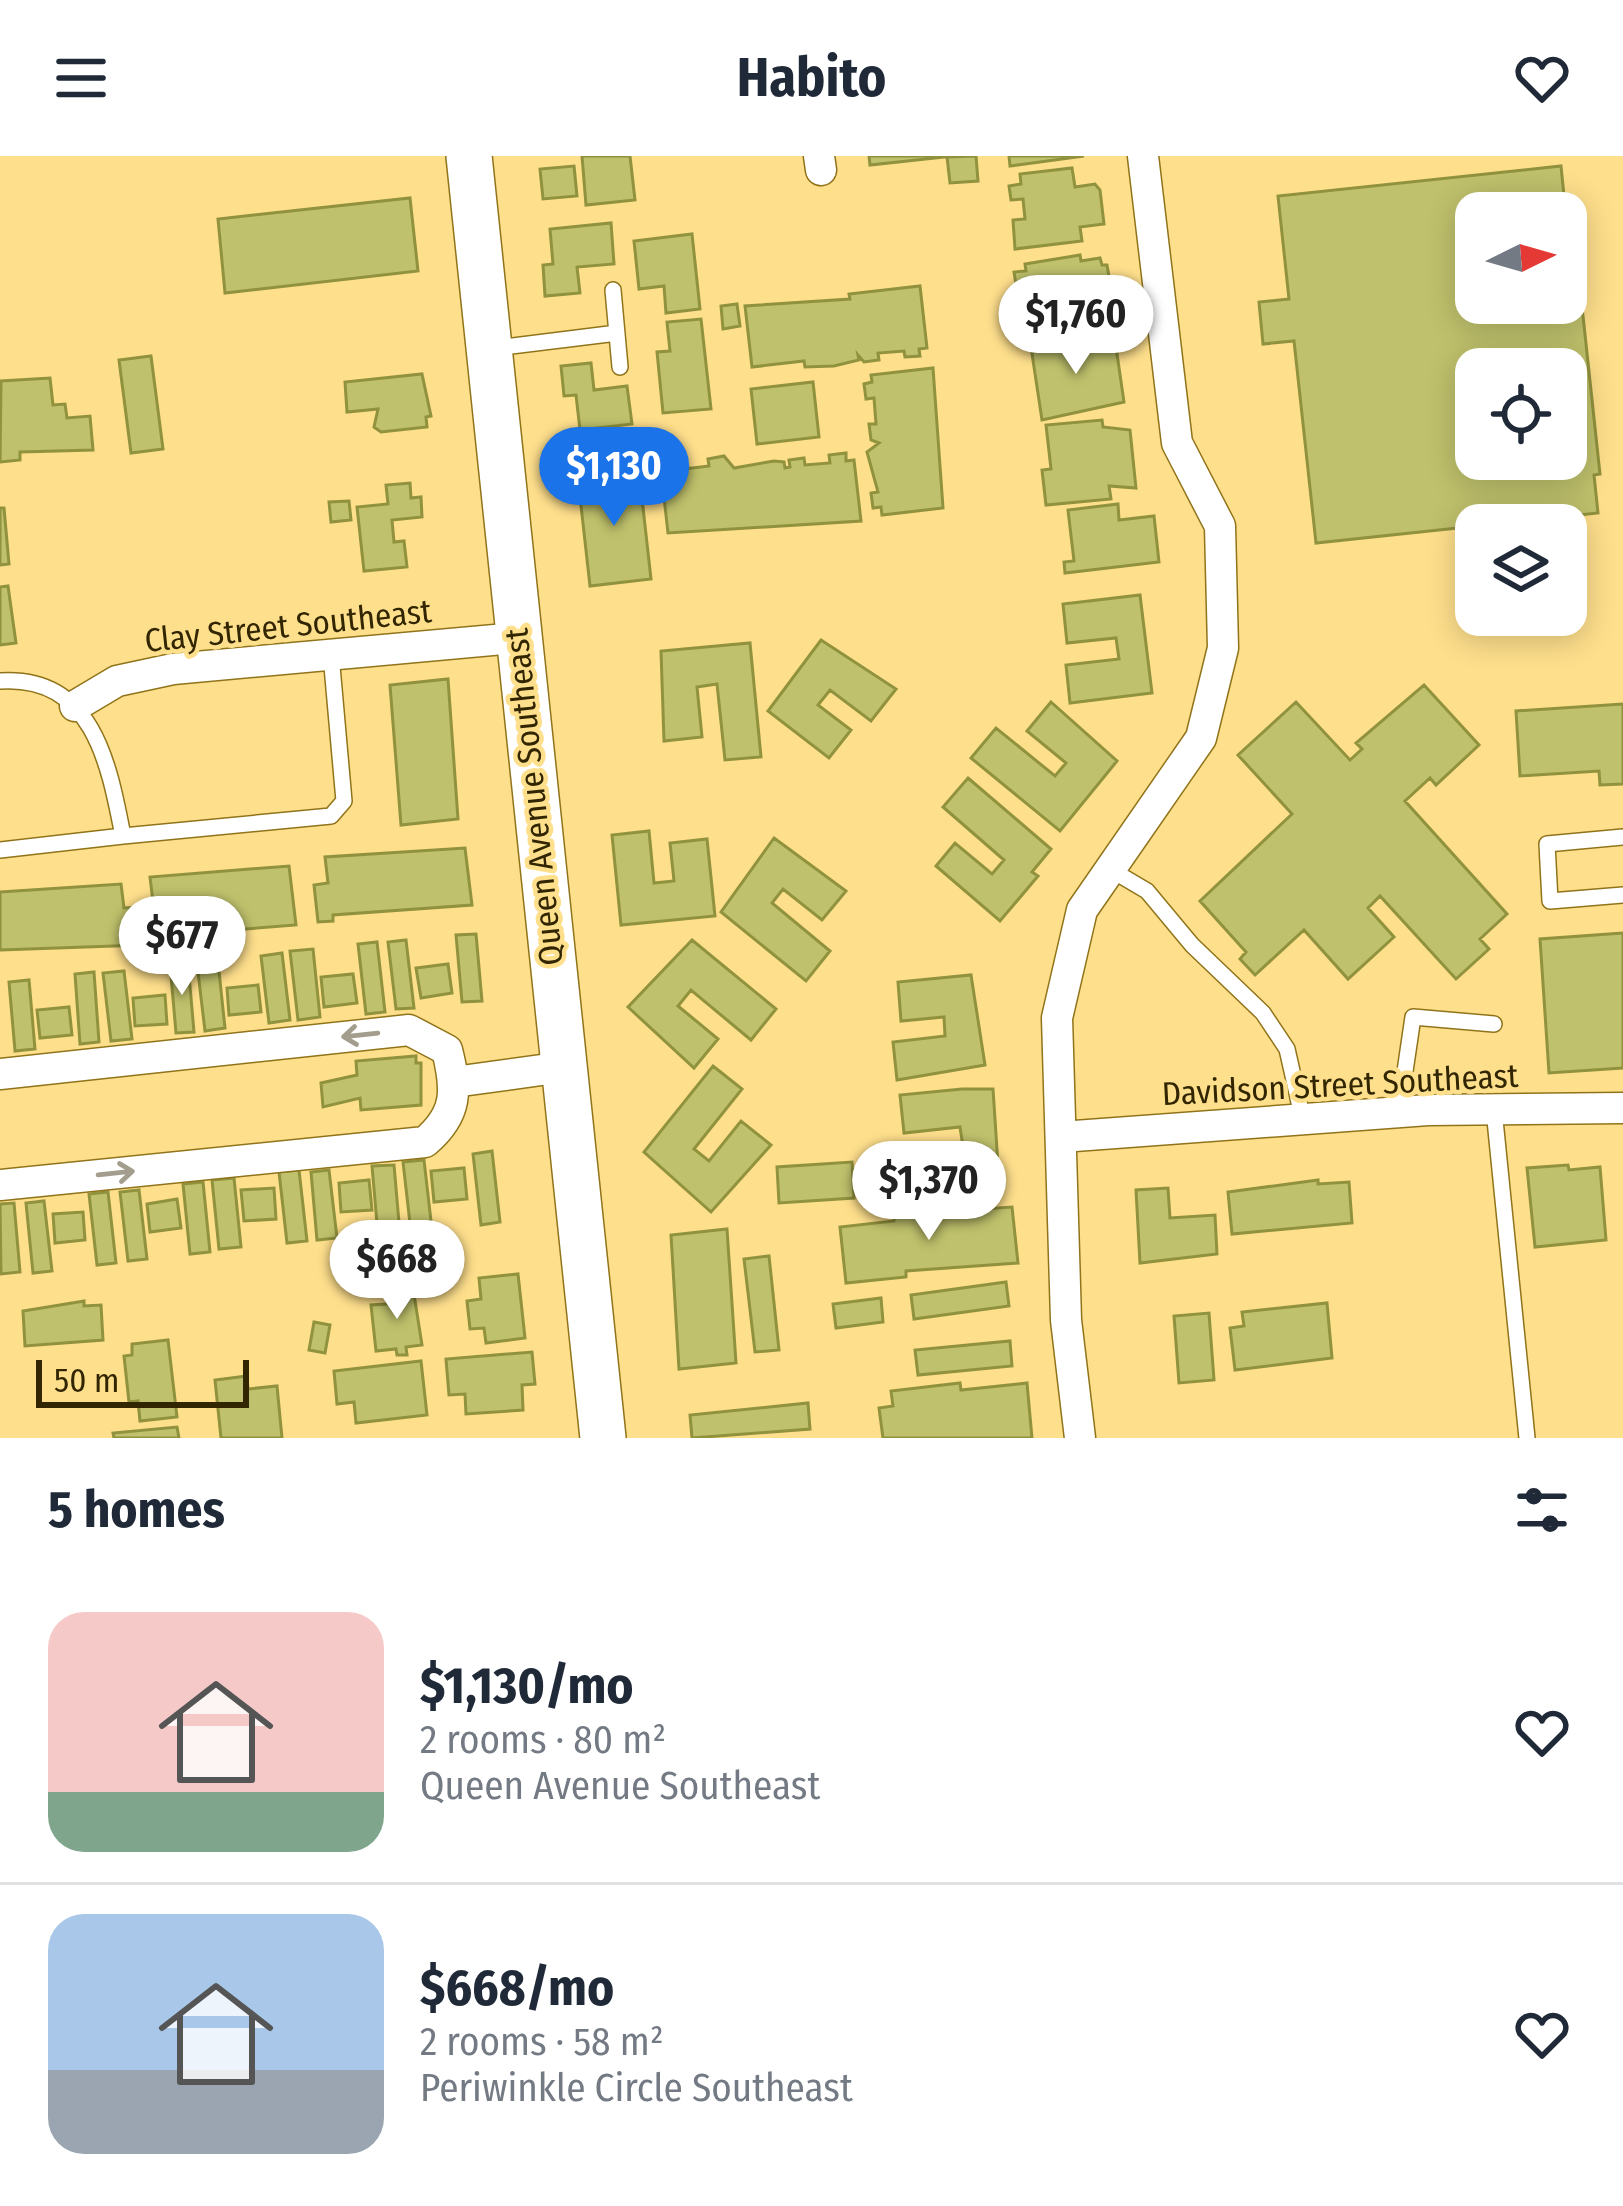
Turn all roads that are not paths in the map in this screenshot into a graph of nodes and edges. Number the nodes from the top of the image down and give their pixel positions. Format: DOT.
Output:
graph roads {
  1 [pos="469,156"];
  2 [pos="1143,156"];
  3 [pos="613,290"];
  4 [pos="617,334"];
  5 [pos="488,349"];
  6 [pos="620,367"];
  7 [pos="516,638"];
  8 [pos="331,655"];
  9 [pos="0,681"];
  10 [pos="75,706"];
  11 [pos="122,836"];
  12 [pos="1623,838"];
  13 [pos="0,850"];
  14 [pos="1108,868"];
  15 [pos="1623,896"];
  16 [pos="1494,1024"];
  17 [pos="563,1067"];
  18 [pos="0,1074"];
  19 [pos="454,1082"];
  20 [pos="1623,1108"];
  21 [pos="1494,1110"];
  22 [pos="1399,1112"];
  23 [pos="1304,1120"];
  24 [pos="1061,1137"];
  25 [pos="0,1185"];
  26 [pos="603,1438"];
  27 [pos="1080,1438"];
  28 [pos="1527,1438"];
  1 -- 5 [label="main road, Queen Avenue Southeast"];
  2 -- 14 [label="street"];
  3 -- 4 [label="lane"];
  4 -- 5 [label="lane"];
  4 -- 6 [label="lane"];
  5 -- 7 [label="main road, Queen Avenue Southeast"];
  7 -- 8 [label="street, Clay Street Southeast"];
  7 -- 17 [label="main road, Queen Avenue Southeast"];
  8 -- 10 [label="street, Clay Street Southeast"];
  8 -- 11 [label="lane"];
  9 -- 10 [label="lane"];
  10 -- 11 [label="lane"];
  11 -- 13 [label="lane"];
  12 -- 15 [label="lane"];
  14 -- 23 [label="lane"];
  14 -- 24 [label="street"];
  16 -- 22 [label="lane"];
  17 -- 19 [label="street"];
  17 -- 26 [label="main road, Queen Avenue Southeast"];
  19 -- 18 [label="street, one-way"];
  25 -- 19 [label="street, one-way"];
  20 -- 21 [label="street, Davidson Street Southeast"];
  21 -- 22 [label="street, Davidson Street Southeast"];
  21 -- 28 [label="lane"];
  22 -- 23 [label="street, Davidson Street Southeast"];
  23 -- 24 [label="street, Davidson Street Southeast"];
  24 -- 27 [label="street"];
}
